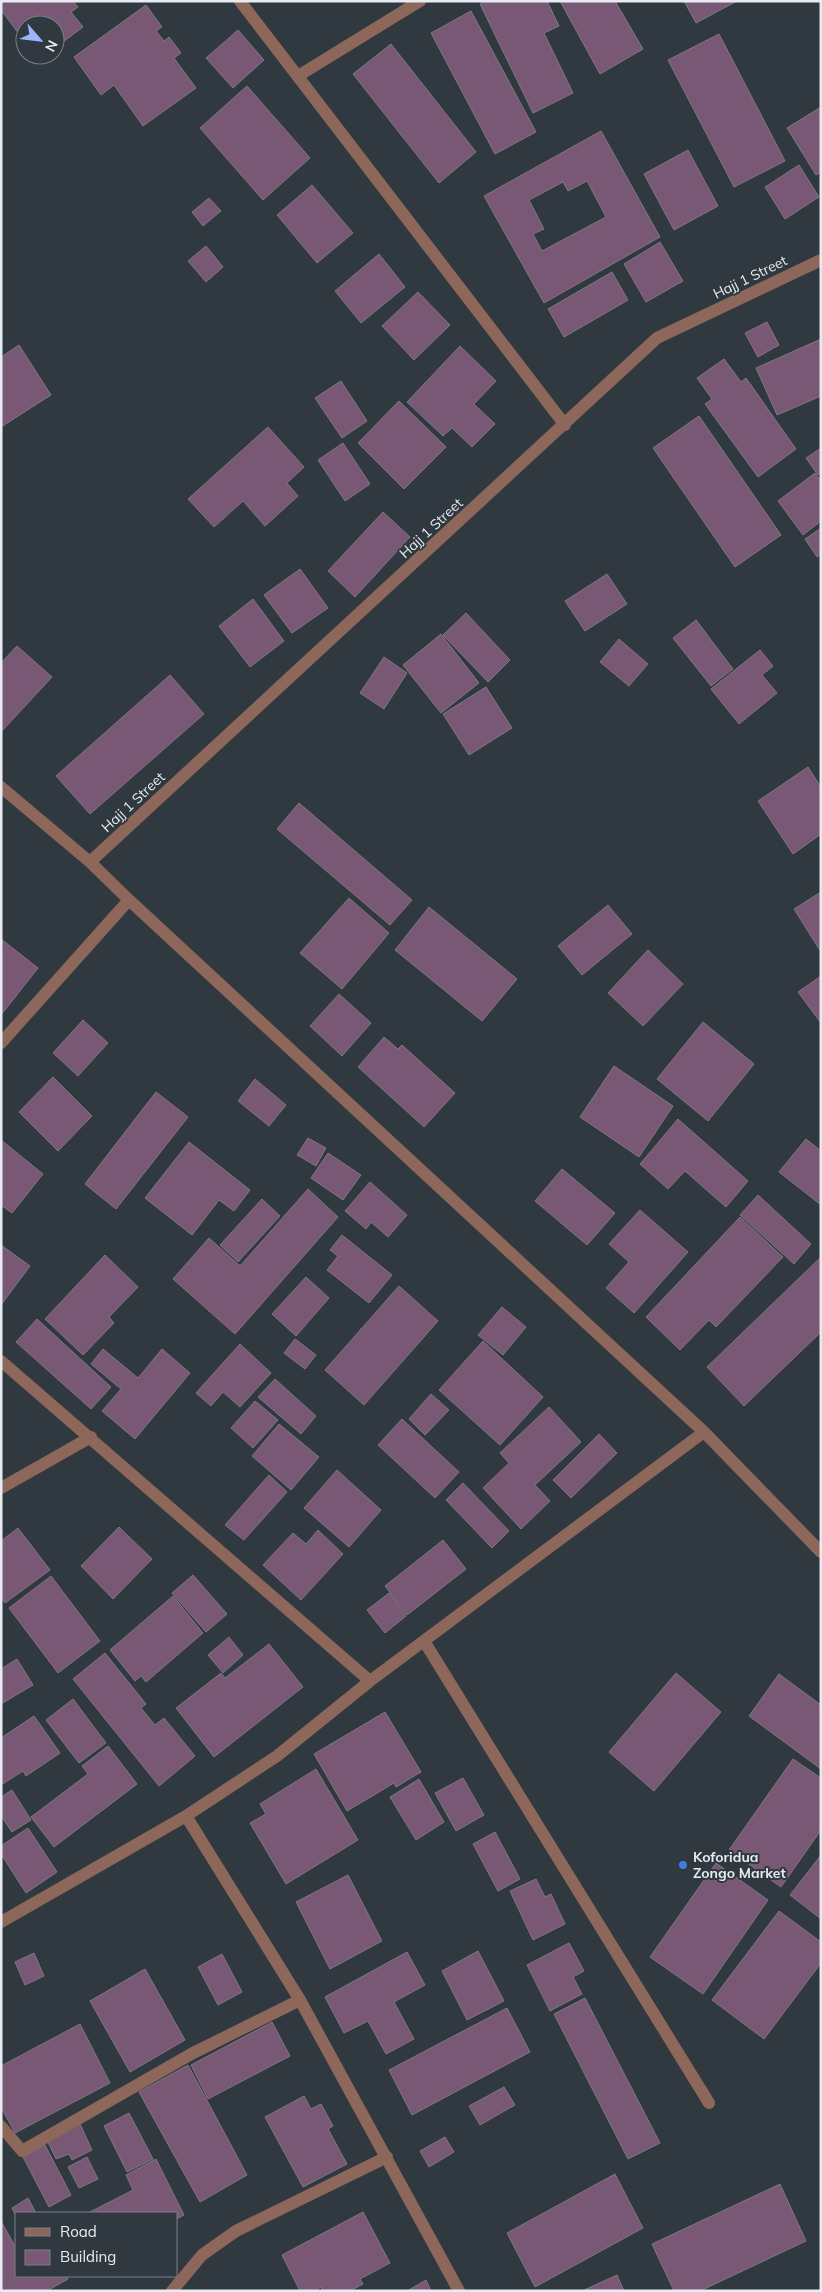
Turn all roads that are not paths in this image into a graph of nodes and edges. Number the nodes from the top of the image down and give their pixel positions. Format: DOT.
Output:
graph roads {
  1 [pos="240,1"];
  2 [pos="420,1"];
  3 [pos="298,76"];
  4 [pos="821,260"];
  5 [pos="565,425"];
  6 [pos="1,787"];
  7 [pos="90,862"];
  8 [pos="129,900"];
  9 [pos="1,1043"];
  10 [pos="1,1361"];
  11 [pos="704,1432"];
  12 [pos="91,1437"];
  13 [pos="1,1488"];
  14 [pos="821,1552"];
  15 [pos="424,1642"];
  16 [pos="370,1681"];
  17 [pos="186,1816"];
  18 [pos="1,1922"];
  19 [pos="300,2000"];
  20 [pos="709,2102"];
  21 [pos="1,2126"];
  22 [pos="387,2157"];
  23 [pos="172,2291"];
  24 [pos="458,2291"];
  1 -- 3 [label="street"];
  2 -- 3 [label="street"];
  3 -- 5 [label="street"];
  4 -- 5 [label="street, Hajj 1 Street"];
  5 -- 7 [label="street, Hajj 1 Street"];
  6 -- 7 [label="street"];
  7 -- 8 [label="street"];
  8 -- 9 [label="street"];
  8 -- 11 [label="street"];
  10 -- 12 [label="street"];
  11 -- 14 [label="street"];
  11 -- 15 [label="street"];
  12 -- 13 [label="street"];
  12 -- 16 [label="street"];
  15 -- 16 [label="street"];
  15 -- 20 [label="street"];
  16 -- 17 [label="street"];
  17 -- 18 [label="street"];
  17 -- 19 [label="street"];
  19 -- 21 [label="street"];
  19 -- 22 [label="street"];
  22 -- 23 [label="street"];
  22 -- 24 [label="street"];
}
